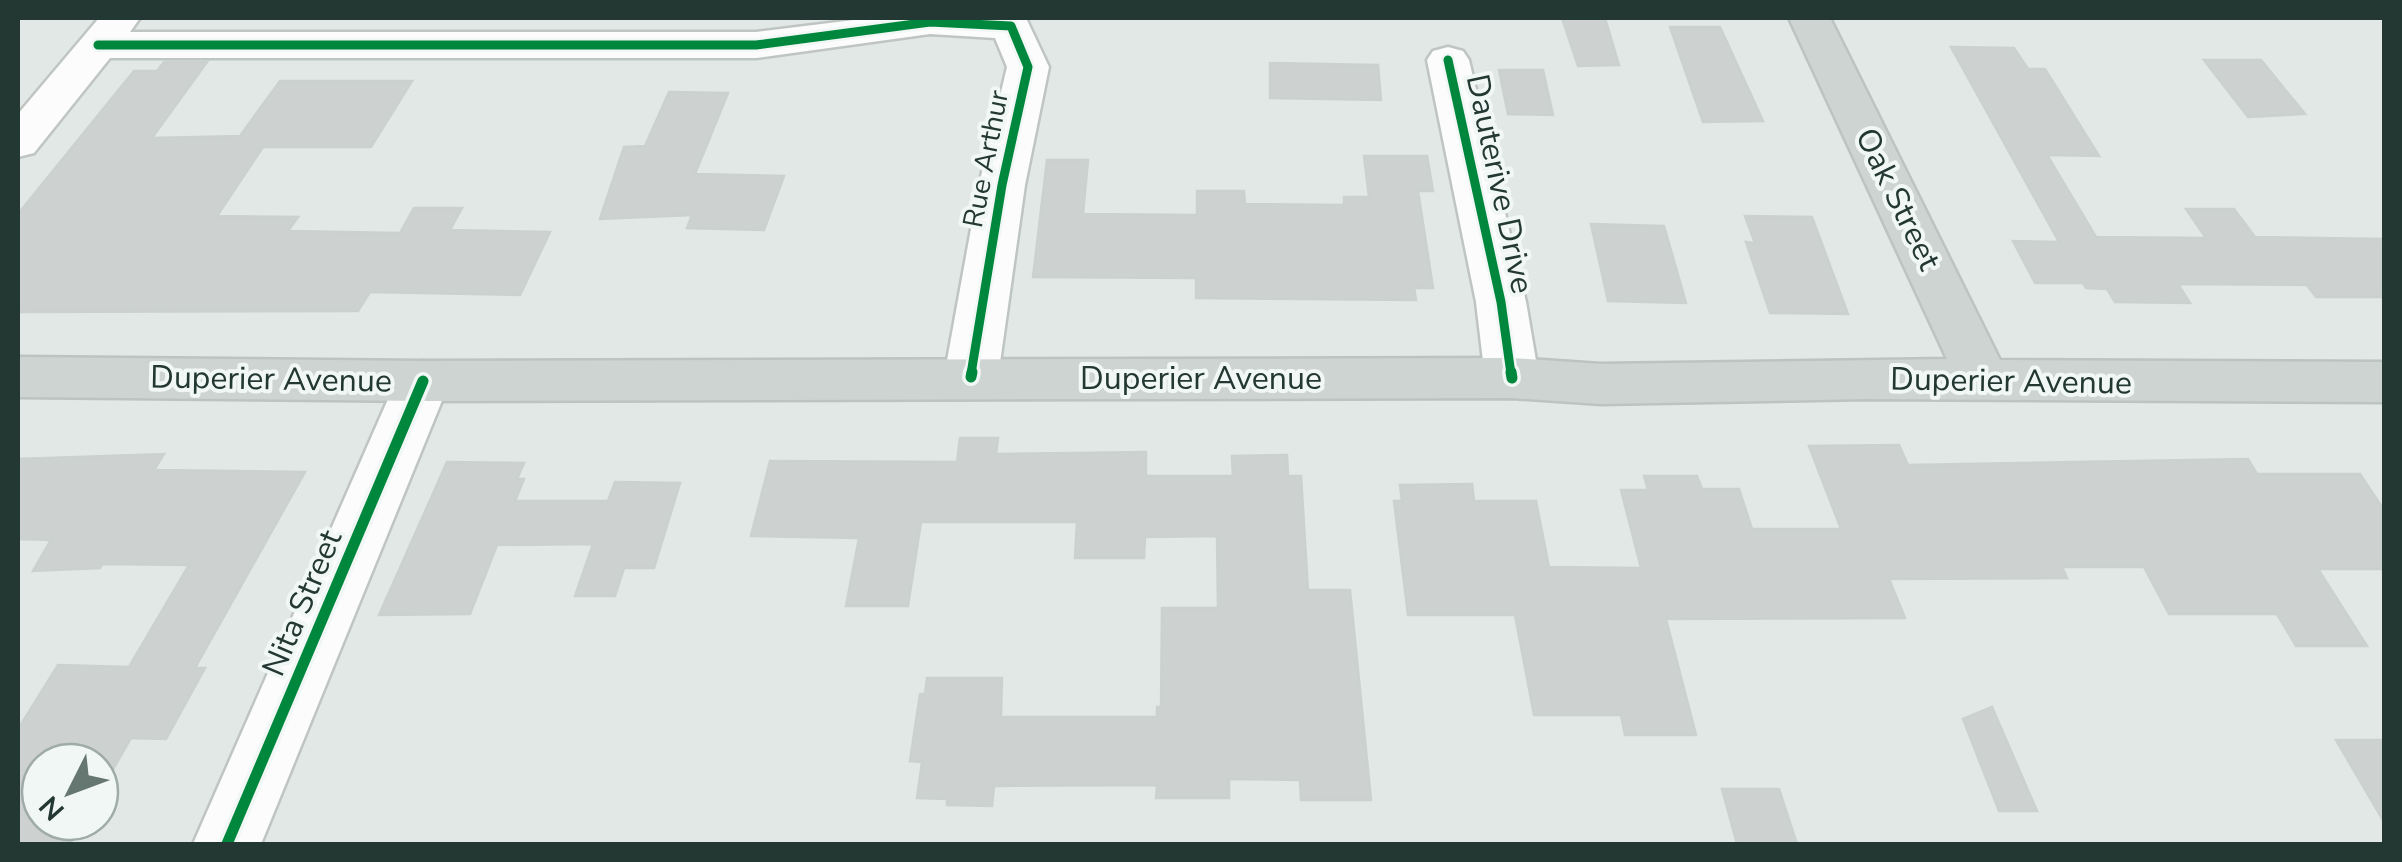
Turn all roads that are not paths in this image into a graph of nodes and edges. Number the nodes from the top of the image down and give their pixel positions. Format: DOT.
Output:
graph roads {
  1 [pos="1809,18"];
  2 [pos="109,31"];
  3 [pos="1448,60"];
  4 [pos="18,144"];
  5 [pos="18,376"];
  6 [pos="970,377"];
  7 [pos="1512,378"];
  8 [pos="423,380"];
  9 [pos="1982,382"];
  10 [pos="2384,382"];
  11 [pos="227,844"];
  1 -- 9 [label="main road, Oak Street"];
  2 -- 4 [label="street"];
  2 -- 6 [label="street, Rue Arthur"];
  3 -- 7 [label="street, Dauterive Drive"];
  5 -- 8 [label="main road, Duperier Avenue"];
  6 -- 7 [label="main road, Duperier Avenue"];
  6 -- 8 [label="main road, Duperier Avenue"];
  7 -- 9 [label="main road, Duperier Avenue"];
  8 -- 11 [label="street, Nita Street"];
  9 -- 10 [label="main road, Duperier Avenue"];
}
